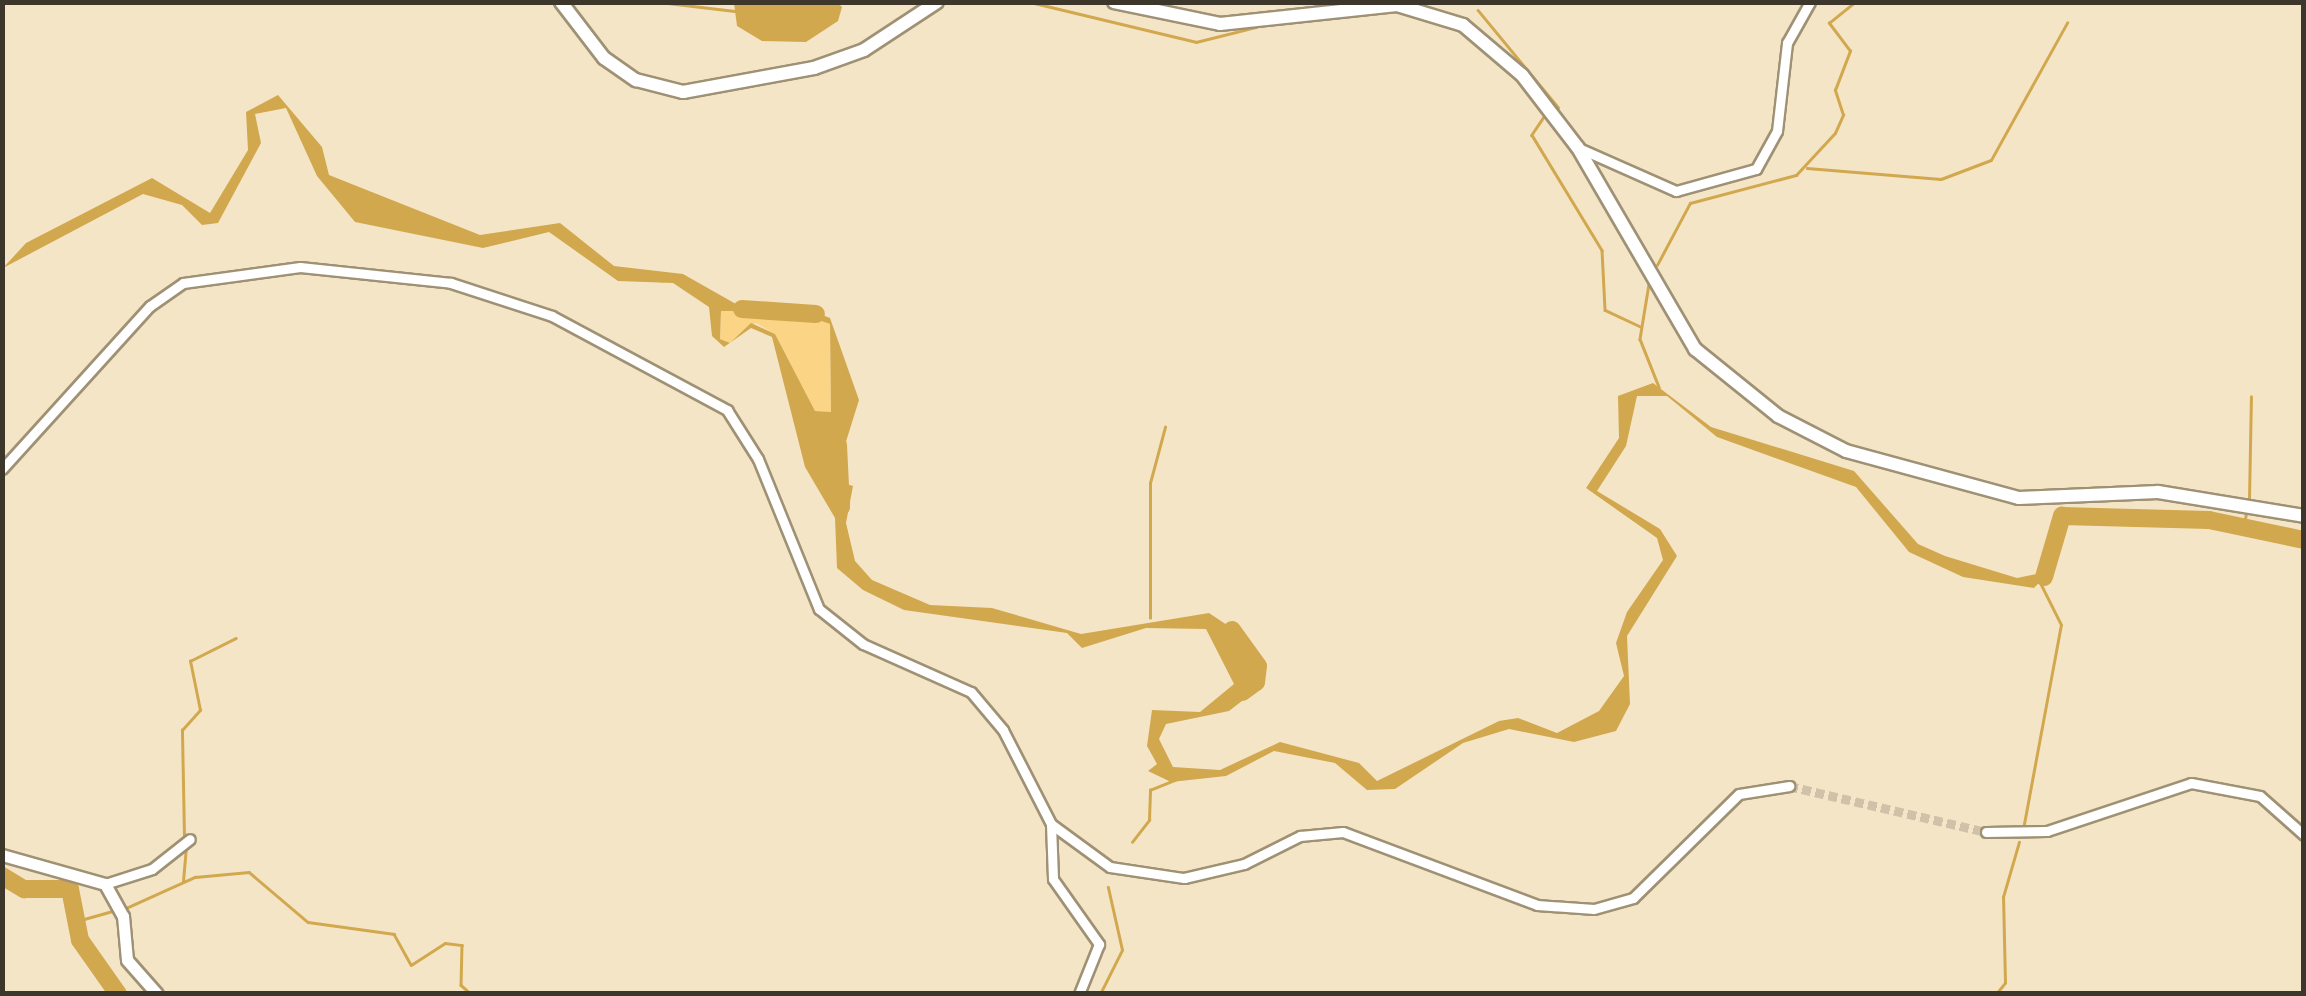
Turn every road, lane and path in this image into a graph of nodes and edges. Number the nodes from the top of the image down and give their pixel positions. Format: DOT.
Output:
graph roads {
  1 [pos="561,2"];
  2 [pos="937,2"];
  3 [pos="1114,2"];
  4 [pos="1810,2"];
  5 [pos="1578,148"];
  6 [pos="2,469"];
  7 [pos="2304,516"];
  8 [pos="1789,786"];
  9 [pos="1051,824"];
  10 [pos="1986,832"];
  11 [pos="2304,835"];
  12 [pos="190,839"];
  13 [pos="2,855"];
  14 [pos="105,884"];
  15 [pos="157,994"];
  16 [pos="1079,994"];
  1 -- 2 [label="main road"];
  3 -- 5 [label="main road"];
  4 -- 5 [label="street"];
  5 -- 7 [label="main road"];
  6 -- 9 [label="street"];
  8 -- 9 [label="street"];
  9 -- 16 [label="street"];
  10 -- 11 [label="street"];
  12 -- 14 [label="street"];
  13 -- 14 [label="street"];
  14 -- 15 [label="street"];
}
